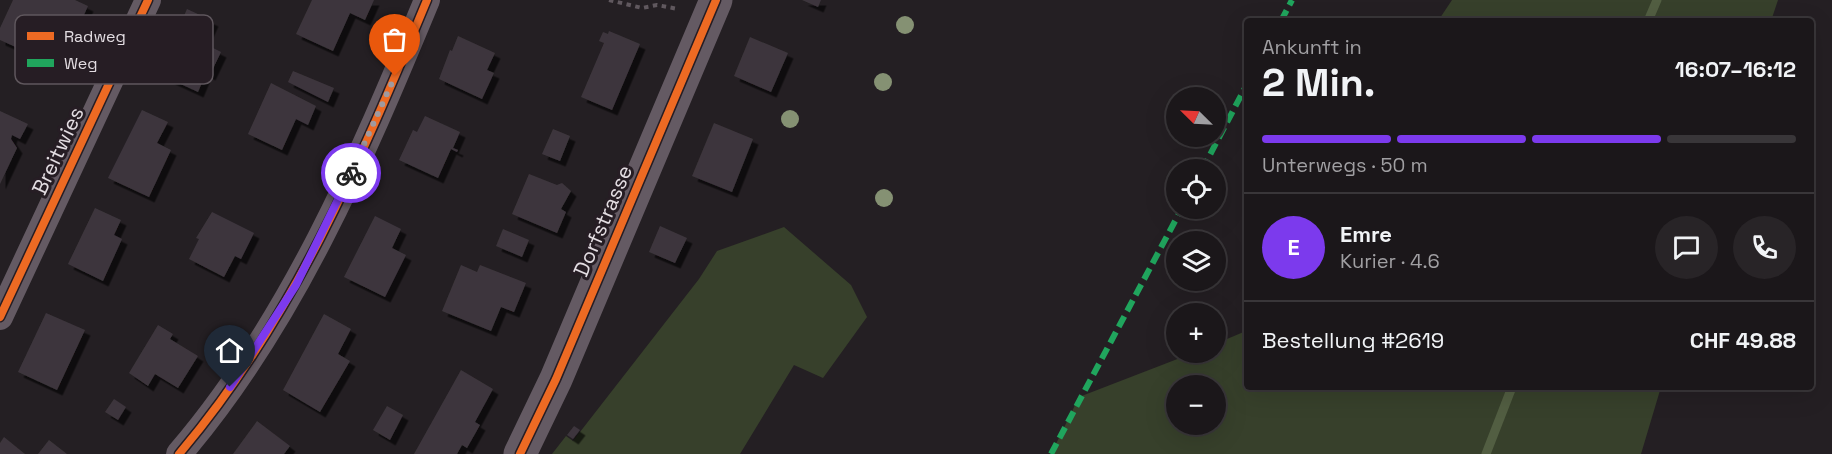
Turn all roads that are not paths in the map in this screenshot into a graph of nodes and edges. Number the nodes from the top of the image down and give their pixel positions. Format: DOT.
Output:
graph roads {
  1 [pos="148,0"];
  2 [pos="427,0"];
  3 [pos="716,0"];
  4 [pos="141,15"];
  5 [pos="109,84"];
  6 [pos="0,317"];
  7 [pos="179,454"];
  8 [pos="520,454"];
  1 -- 4 [label="street, Breitwies"];
  2 -- 7 [label="street"];
  3 -- 8 [label="street, Dorfstrasse"];
  5 -- 6 [label="street, Breitwies"];
}
